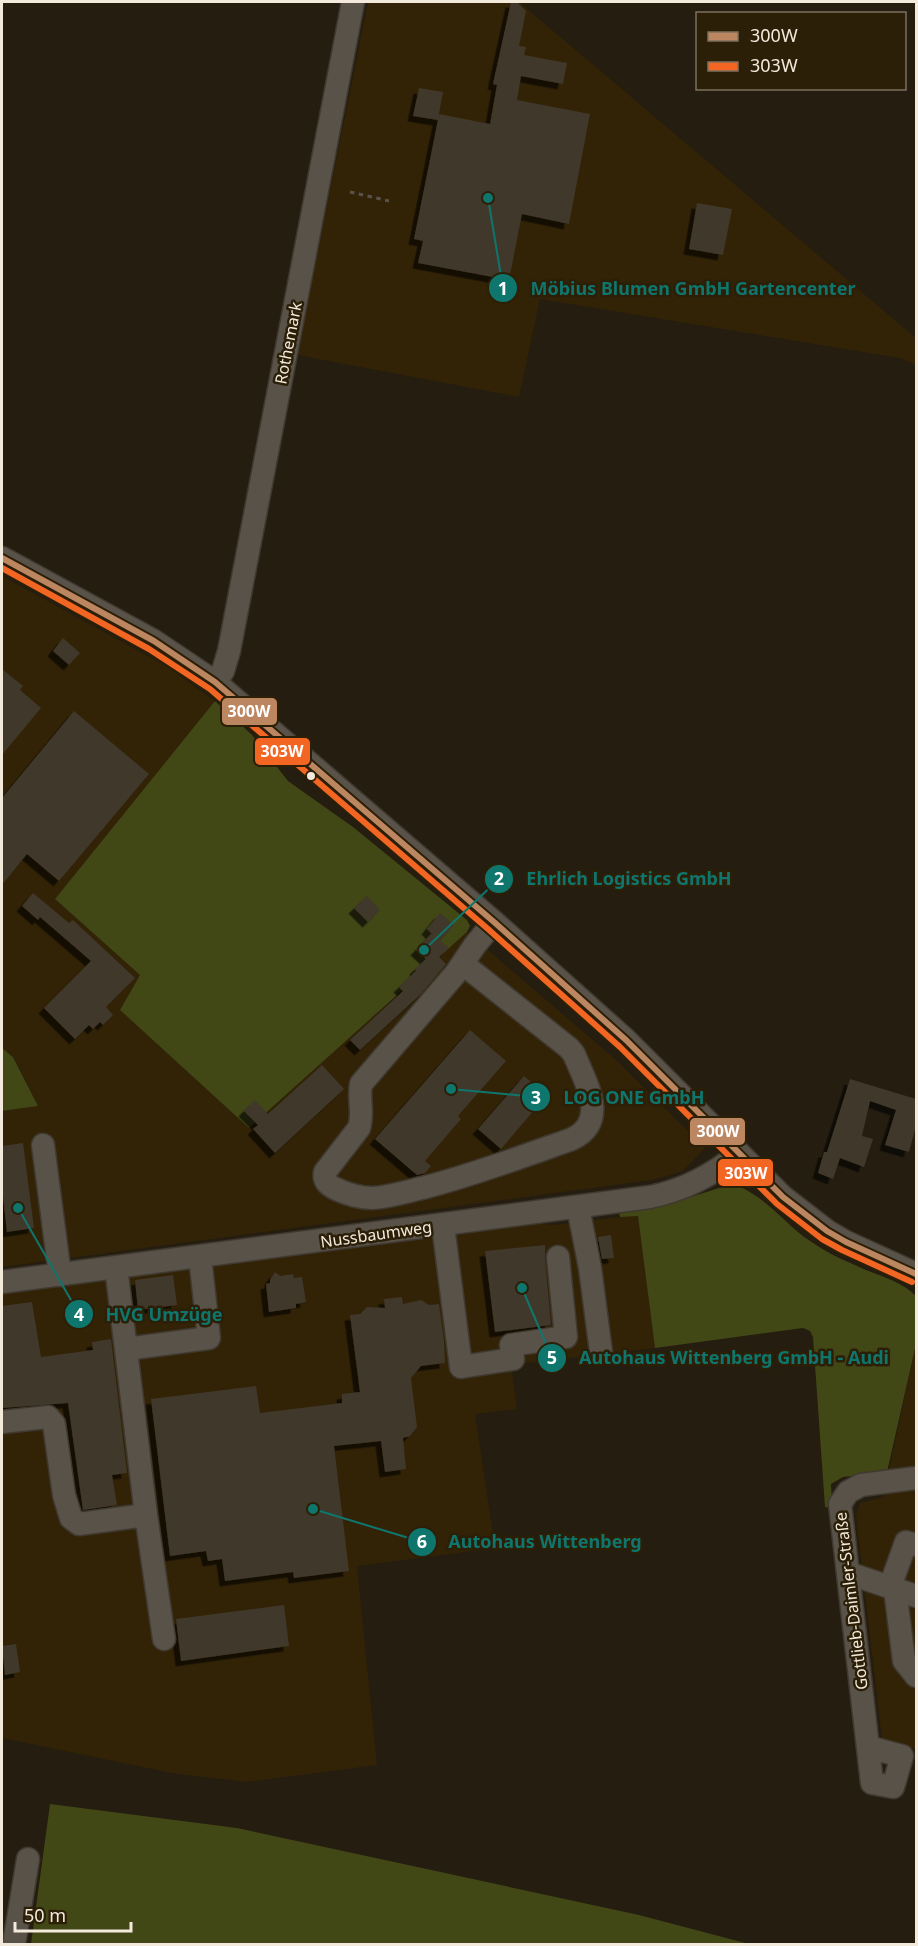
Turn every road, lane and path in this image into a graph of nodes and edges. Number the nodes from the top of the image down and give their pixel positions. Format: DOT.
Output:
graph roads {
  1 [pos="353,2"];
  2 [pos="350,192"];
  3 [pos="389,201"];
  4 [pos="2,558"];
  5 [pos="215,682"];
  6 [pos="494,922"];
  7 [pos="463,964"];
  8 [pos="44,1144"];
  9 [pos="739,1153"];
  10 [pos="578,1207"];
  11 [pos="443,1225"];
  12 [pos="200,1257"];
  13 [pos="558,1257"];
  14 [pos="116,1267"];
  15 [pos="916,1274"];
  16 [pos="60,1275"];
  17 [pos="2,1282"];
  18 [pos="592,1289"];
  19 [pos="561,1293"];
  20 [pos="126,1349"];
  21 [pos="601,1352"];
  22 [pos="2,1422"];
  23 [pos="915,1471"];
  24 [pos="146,1515"];
  25 [pos="916,1545"];
  26 [pos="848,1573"];
  27 [pos="901,1591"];
  28 [pos="164,1640"];
  29 [pos="916,1676"];
  30 [pos="868,1747"];
  31 [pos="28,1859"];
  32 [pos="14,1944"];
  1 -- 5 [label="street, Rothemark"];
  2 -- 3 [label="path"];
  4 -- 5 [label="street"];
  5 -- 6 [label="street"];
  6 -- 7 [label="street"];
  6 -- 9 [label="street"];
  7 -- 7 [label="street"];
  8 -- 16 [label="street"];
  9 -- 10 [label="street, Nussbaumweg"];
  9 -- 15 [label="street"];
  10 -- 11 [label="street, Nussbaumweg"];
  10 -- 18 [label="street"];
  11 -- 12 [label="street, Nussbaumweg"];
  11 -- 19 [label="street"];
  12 -- 14 [label="street, Nussbaumweg"];
  12 -- 20 [label="street"];
  13 -- 19 [label="street"];
  14 -- 16 [label="street, Nussbaumweg"];
  14 -- 20 [label="street"];
  16 -- 17 [label="street, Nussbaumweg"];
  18 -- 19 [label="street"];
  18 -- 21 [label="street"];
  20 -- 24 [label="street"];
  22 -- 24 [label="street"];
  23 -- 26 [label="street, Gottlieb-Daimler-Straße"];
  24 -- 28 [label="street"];
  25 -- 27 [label="street"];
  26 -- 27 [label="street"];
  26 -- 30 [label="street, Gottlieb-Daimler-Straße"];
  27 -- 29 [label="street"];
  31 -- 32 [label="street"];
}
